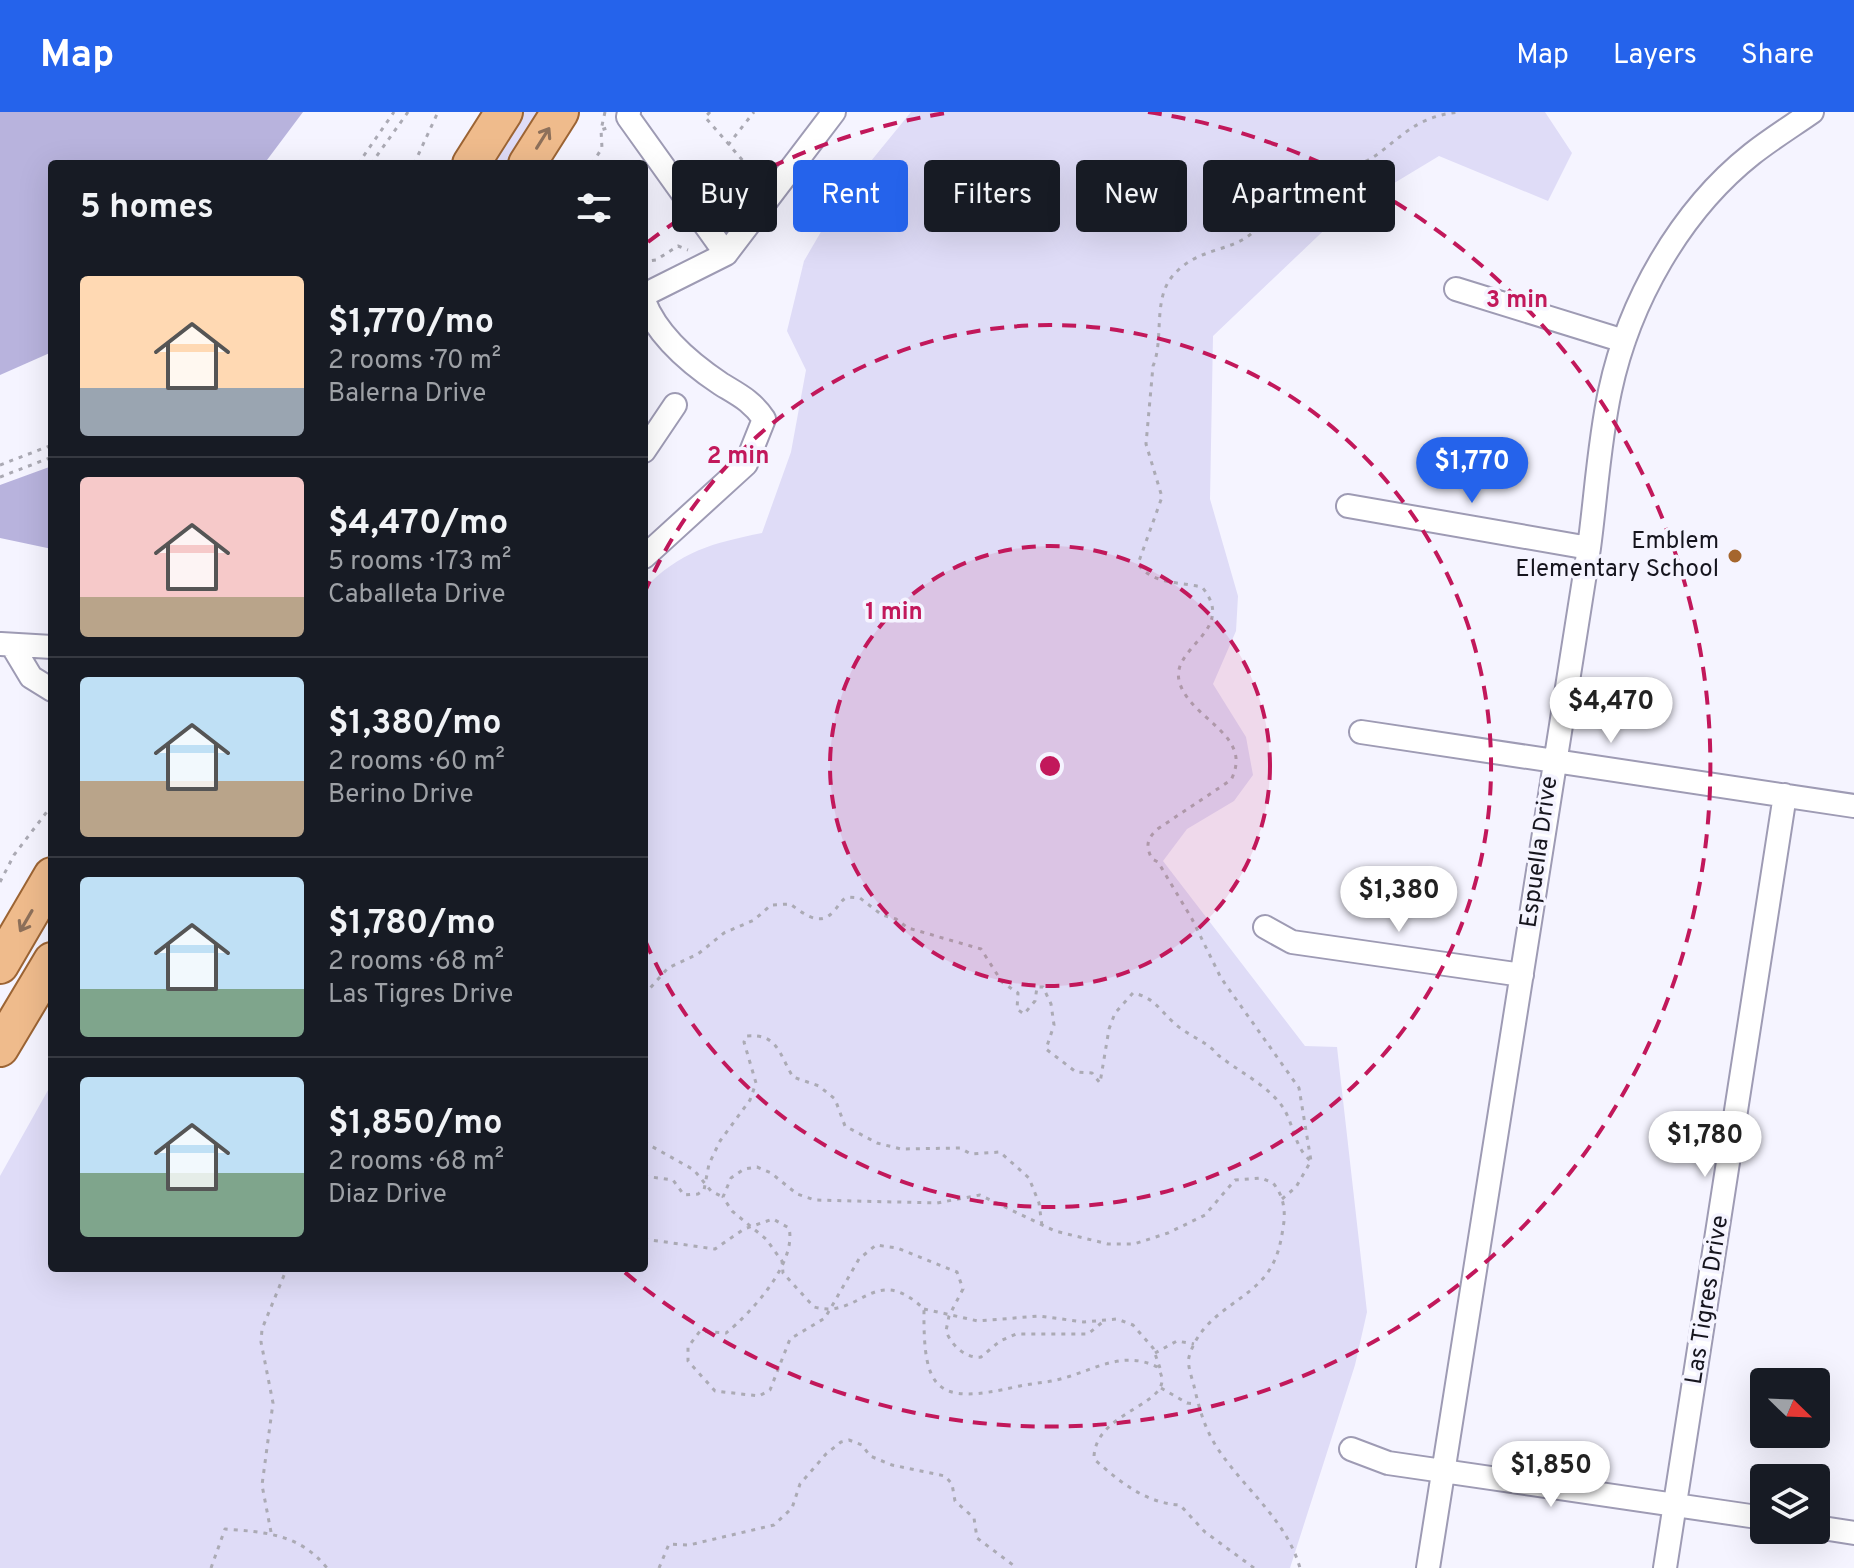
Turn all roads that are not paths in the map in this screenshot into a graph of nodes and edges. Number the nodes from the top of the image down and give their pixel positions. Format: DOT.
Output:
graph roads {
  1 [pos="504,112"];
  2 [pos="560,112"];
  3 [pos="834,112"];
  4 [pos="1812,112"];
  5 [pos="623,119"];
  6 [pos="474,160"];
  7 [pos="530,160"];
  8 [pos="726,254"];
  9 [pos="1456,289"];
  10 [pos="648,296"];
  11 [pos="648,304"];
  12 [pos="1624,341"];
  13 [pos="675,405"];
  14 [pos="648,445"];
  15 [pos="1348,506"];
  16 [pos="1589,548"];
  17 [pos="648,552"];
  18 [pos="6,646"];
  19 [pos="48,647"];
  20 [pos="48,688"];
  21 [pos="1361,732"];
  22 [pos="1553,759"];
  23 [pos="1785,795"];
  24 [pos="1854,806"];
  25 [pos="48,883"];
  26 [pos="1265,927"];
  27 [pos="0,965"];
  28 [pos="48,968"];
  29 [pos="1522,975"];
  30 [pos="0,1048"];
  31 [pos="1351,1449"];
  32 [pos="1444,1472"];
  33 [pos="1674,1503"];
  34 [pos="1750,1516"];
  35 [pos="1830,1529"];
  36 [pos="1854,1533"];
  37 [pos="1428,1568"];
  38 [pos="1665,1568"];
  1 -- 6 [label="main road"];
  7 -- 2 [label="main road, one-way"];
  3 -- 8 [label="street"];
  4 -- 12 [label="street, Espuella Drive"];
  5 -- 8 [label="street"];
  8 -- 10 [label="street"];
  9 -- 12 [label="street"];
  11 -- 17 [label="street"];
  12 -- 16 [label="street, Espuella Drive"];
  13 -- 14 [label="street"];
  15 -- 16 [label="street"];
  16 -- 22 [label="street, Espuella Drive"];
  18 -- 19 [label="street"];
  18 -- 20 [label="street"];
  21 -- 22 [label="street"];
  22 -- 23 [label="street"];
  22 -- 29 [label="street, Espuella Drive"];
  23 -- 24 [label="street"];
  23 -- 33 [label="street, Las Tigres Drive"];
  25 -- 27 [label="main road, one-way"];
  26 -- 29 [label="street"];
  28 -- 30 [label="main road"];
  29 -- 32 [label="street, Espuella Drive"];
  31 -- 32 [label="street"];
  32 -- 33 [label="street"];
  32 -- 37 [label="street, Espuella Drive"];
  33 -- 34 [label="street"];
  33 -- 38 [label="street, Las Tigres Drive"];
  35 -- 36 [label="street"];
}
